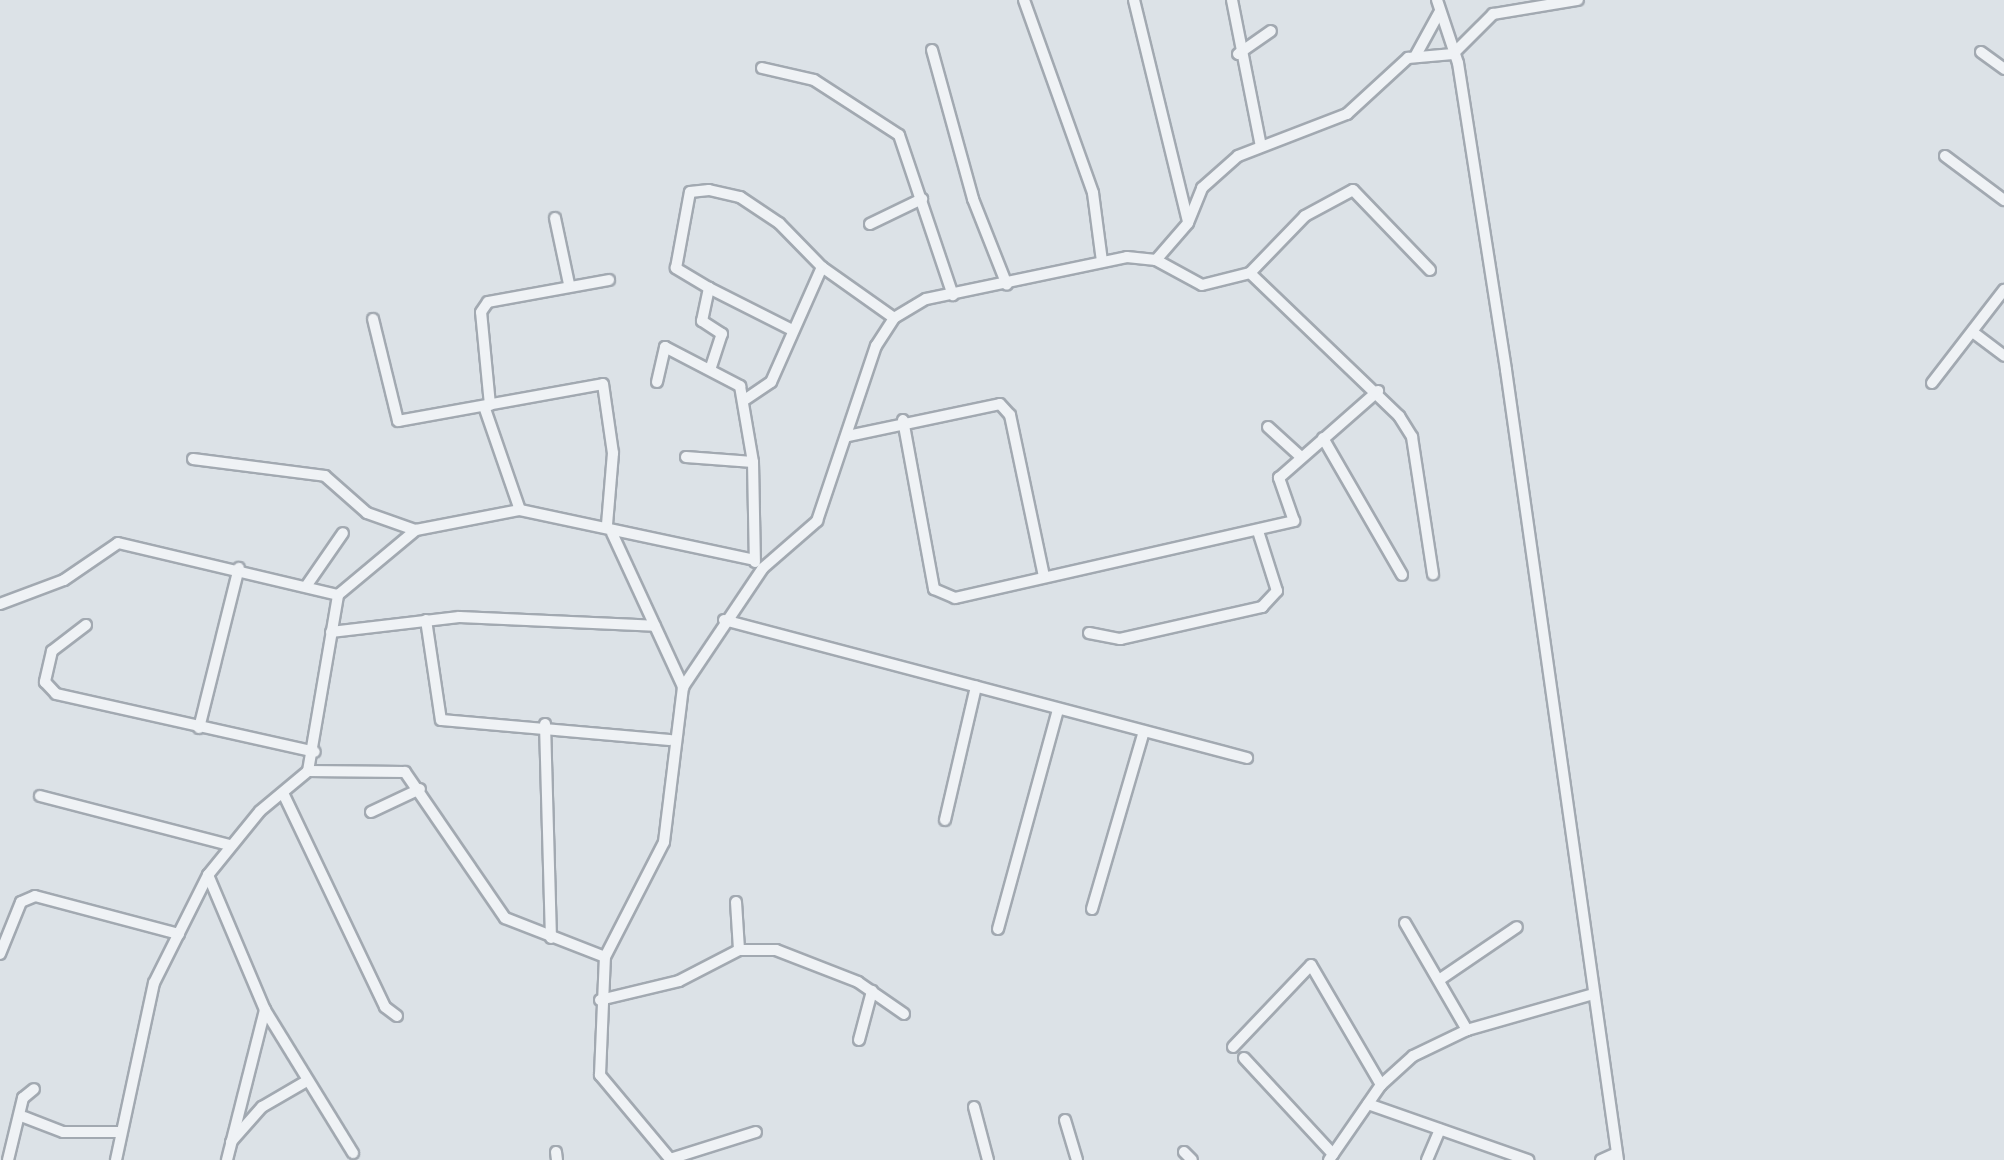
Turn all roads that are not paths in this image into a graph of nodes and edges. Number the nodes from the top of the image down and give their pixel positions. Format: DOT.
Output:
graph roads {
  1 [pos="1024,0"];
  2 [pos="1134,0"];
  3 [pos="1232,0"];
  4 [pos="1578,0"];
  5 [pos="1438,6"];
  6 [pos="1271,32"];
  7 [pos="932,50"];
  8 [pos="1980,52"];
  9 [pos="1238,54"];
  10 [pos="1454,54"];
  11 [pos="1416,55"];
  12 [pos="762,68"];
  13 [pos="2004,69"];
  14 [pos="1260,146"];
  15 [pos="1945,156"];
  16 [pos="922,199"];
  17 [pos="2004,200"];
  18 [pos="555,218"];
  19 [pos="1188,223"];
  20 [pos="870,224"];
  21 [pos="1156,260"];
  22 [pos="1102,261"];
  23 [pos="822,267"];
  24 [pos="1430,270"];
  25 [pos="1250,273"];
  26 [pos="609,280"];
  27 [pos="569,284"];
  28 [pos="1007,286"];
  29 [pos="709,288"];
  30 [pos="2004,290"];
  31 [pos="953,296"];
  32 [pos="894,318"];
  33 [pos="373,319"];
  34 [pos="790,329"];
  35 [pos="1974,333"];
  36 [pos="2004,356"];
  37 [pos="710,367"];
  38 [pos="657,382"];
  39 [pos="1932,383"];
  40 [pos="1378,390"];
  41 [pos="746,399"];
  42 [pos="488,407"];
  43 [pos="903,420"];
  44 [pos="1268,427"];
  45 [pos="848,436"];
  46 [pos="1323,438"];
  47 [pos="686,457"];
  48 [pos="1301,457"];
  49 [pos="193,459"];
  50 [pos="753,462"];
  51 [pos="520,510"];
  52 [pos="610,529"];
  53 [pos="416,530"];
  54 [pos="1258,531"];
  55 [pos="343,533"];
  56 [pos="751,558"];
  57 [pos="239,568"];
  58 [pos="764,568"];
  59 [pos="1402,574"];
  60 [pos="1434,574"];
  61 [pos="1044,576"];
  62 [pos="307,585"];
  63 [pos="338,596"];
  64 [pos="0,604"];
  65 [pos="426,620"];
  66 [pos="724,620"];
  67 [pos="86,626"];
  68 [pos="655,626"];
  69 [pos="330,632"];
  70 [pos="1089,633"];
  71 [pos="976,686"];
  72 [pos="683,687"];
  73 [pos="1058,709"];
  74 [pos="545,724"];
  75 [pos="199,728"];
  76 [pos="1144,731"];
  77 [pos="670,740"];
  78 [pos="315,752"];
  79 [pos="1247,758"];
  80 [pos="308,771"];
  81 [pos="420,789"];
  82 [pos="283,793"];
  83 [pos="40,796"];
  84 [pos="371,812"];
  85 [pos="945,820"];
  86 [pos="229,845"];
  87 [pos="208,876"];
  88 [pos="736,902"];
  89 [pos="1092,908"];
  90 [pos="1405,923"];
  91 [pos="1517,927"];
  92 [pos="998,929"];
  93 [pos="179,934"];
  94 [pos="550,938"];
  95 [pos="740,950"];
  96 [pos="0,954"];
  97 [pos="605,956"];
  98 [pos="1439,980"];
  99 [pos="872,990"];
  100 [pos="1594,994"];
  101 [pos="600,1000"];
  102 [pos="265,1010"];
  103 [pos="904,1014"];
  104 [pos="397,1016"];
  105 [pos="1467,1030"];
  106 [pos="860,1040"];
  107 [pos="1233,1046"];
  108 [pos="1244,1058"];
  109 [pos="305,1082"];
  110 [pos="1381,1085"];
  111 [pos="34,1089"];
  112 [pos="1368,1104"];
  113 [pos="974,1106"];
  114 [pos="24,1117"];
  115 [pos="1064,1120"];
  116 [pos="1440,1130"];
  117 [pos="119,1132"];
  118 [pos="756,1132"];
  119 [pos="231,1153"];
  120 [pos="353,1153"];
  121 [pos="1618,1156"];
  122 [pos="1331,1157"];
  123 [pos="8,1160"];
  124 [pos="116,1160"];
  125 [pos="671,1160"];
  126 [pos="988,1160"];
  127 [pos="1078,1160"];
  128 [pos="1428,1160"];
  129 [pos="1528,1160"];
  130 [pos="1601,1160"];
  1 -- 22 [label="street"];
  2 -- 19 [label="street"];
  3 -- 9 [label="street"];
  4 -- 10 [label="street"];
  5 -- 10 [label="street"];
  5 -- 11 [label="street"];
  6 -- 9 [label="street"];
  7 -- 28 [label="street"];
  8 -- 13 [label="street"];
  9 -- 14 [label="street"];
  10 -- 11 [label="street"];
  10 -- 100 [label="street"];
  11 -- 14 [label="street"];
  12 -- 16 [label="street"];
  14 -- 19 [label="street"];
  15 -- 17 [label="street"];
  16 -- 20 [label="street"];
  16 -- 31 [label="street"];
  18 -- 27 [label="street"];
  19 -- 21 [label="street"];
  21 -- 22 [label="street"];
  21 -- 25 [label="street"];
  22 -- 28 [label="street"];
  23 -- 29 [label="street"];
  23 -- 32 [label="street"];
  23 -- 34 [label="street"];
  24 -- 25 [label="street"];
  25 -- 40 [label="street"];
  26 -- 27 [label="street"];
  27 -- 42 [label="street"];
  28 -- 31 [label="street"];
  29 -- 34 [label="street"];
  29 -- 37 [label="street"];
  30 -- 35 [label="street"];
  31 -- 32 [label="street"];
  32 -- 45 [label="street"];
  33 -- 42 [label="street"];
  34 -- 41 [label="street"];
  35 -- 36 [label="street"];
  35 -- 39 [label="street"];
  37 -- 38 [label="street"];
  37 -- 41 [label="street"];
  40 -- 46 [label="street"];
  40 -- 60 [label="street"];
  41 -- 50 [label="street"];
  42 -- 51 [label="street"];
  42 -- 52 [label="street"];
  43 -- 45 [label="street"];
  43 -- 61 [label="street"];
  43 -- 61 [label="street"];
  44 -- 48 [label="street"];
  45 -- 58 [label="street"];
  46 -- 48 [label="street"];
  46 -- 59 [label="street"];
  47 -- 50 [label="street"];
  48 -- 54 [label="street"];
  49 -- 53 [label="street"];
  50 -- 56 [label="street"];
  51 -- 52 [label="street"];
  51 -- 53 [label="street"];
  52 -- 56 [label="street"];
  52 -- 68 [label="street"];
  53 -- 63 [label="street"];
  54 -- 61 [label="street"];
  54 -- 70 [label="street"];
  55 -- 62 [label="street"];
  56 -- 58 [label="street"];
  57 -- 62 [label="street"];
  57 -- 64 [label="street"];
  57 -- 75 [label="street"];
  58 -- 66 [label="street"];
  62 -- 63 [label="street"];
  63 -- 69 [label="street"];
  65 -- 68 [label="street"];
  65 -- 69 [label="street"];
  65 -- 74 [label="street"];
  66 -- 71 [label="street"];
  66 -- 72 [label="street"];
  67 -- 75 [label="street"];
  68 -- 72 [label="street"];
  69 -- 78 [label="street"];
  71 -- 73 [label="street"];
  71 -- 85 [label="street"];
  72 -- 77 [label="street"];
  73 -- 76 [label="street"];
  73 -- 92 [label="street"];
  74 -- 77 [label="street"];
  74 -- 94 [label="street"];
  75 -- 78 [label="street"];
  76 -- 79 [label="street"];
  76 -- 89 [label="street"];
  77 -- 97 [label="street"];
  78 -- 80 [label="street"];
  80 -- 81 [label="street"];
  80 -- 82 [label="street"];
  81 -- 84 [label="street"];
  81 -- 94 [label="street"];
  82 -- 86 [label="street"];
  82 -- 104 [label="street"];
  83 -- 86 [label="street"];
  86 -- 87 [label="street"];
  87 -- 93 [label="street"];
  87 -- 102 [label="street"];
  88 -- 95 [label="street"];
  90 -- 98 [label="street"];
  91 -- 98 [label="street"];
  93 -- 96 [label="street"];
  93 -- 117 [label="street"];
  94 -- 97 [label="street"];
  95 -- 99 [label="street"];
  95 -- 101 [label="street"];
  97 -- 101 [label="street"];
  98 -- 105 [label="street"];
  99 -- 103 [label="street"];
  99 -- 106 [label="street"];
  100 -- 105 [label="street"];
  100 -- 121 [label="street"];
  101 -- 125 [label="street"];
  102 -- 109 [label="street"];
  102 -- 119 [label="street"];
  105 -- 110 [label="street"];
  107 -- 110 [label="street"];
  108 -- 122 [label="street"];
  109 -- 119 [label="street"];
  109 -- 120 [label="street"];
  110 -- 112 [label="street"];
  111 -- 114 [label="street"];
  112 -- 116 [label="street"];
  112 -- 122 [label="street"];
  113 -- 126 [label="street"];
  114 -- 117 [label="street"];
  114 -- 123 [label="street"];
  115 -- 127 [label="street"];
  116 -- 128 [label="street"];
  116 -- 129 [label="street"];
  117 -- 124 [label="street"];
  118 -- 125 [label="street"];
  121 -- 130 [label="street"];
}
